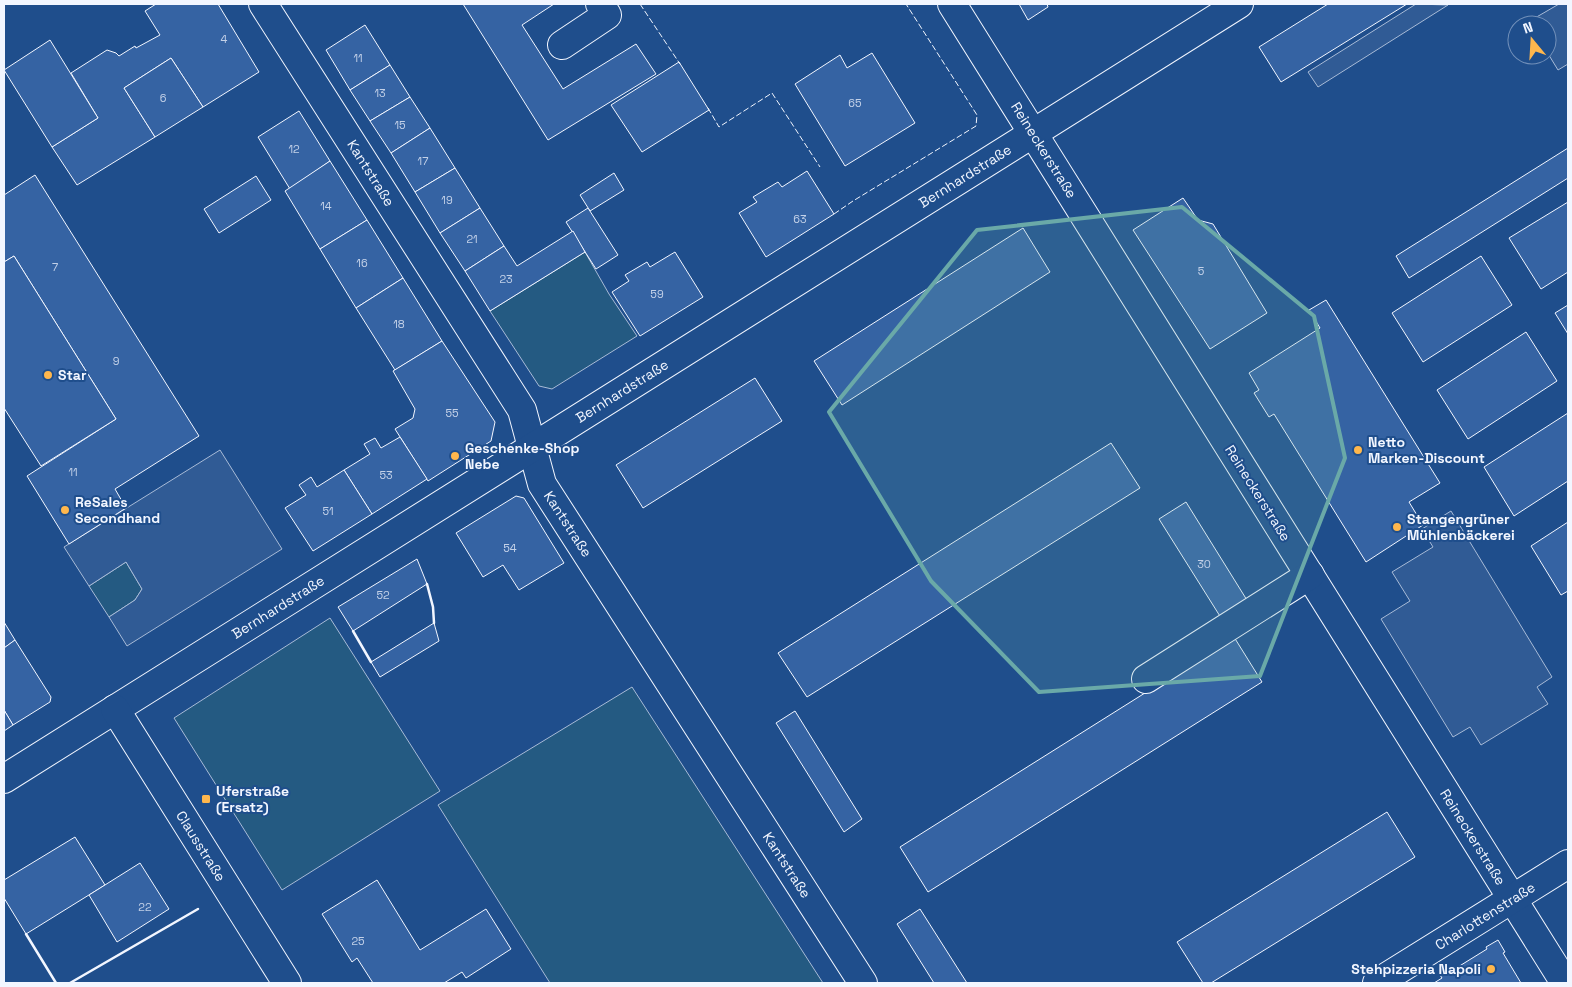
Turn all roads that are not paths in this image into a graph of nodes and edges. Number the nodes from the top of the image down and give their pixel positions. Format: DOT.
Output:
graph roads {
  1 [pos="263,4"];
  2 [pos="600,4"];
  3 [pos="952,4"];
  4 [pos="1239,4"];
  5 [pos="562,45"];
  6 [pos="1033,133"];
  7 [pos="532,447"];
  8 [pos="1310,575"];
  9 [pos="1146,678"];
  10 [pos="115,709"];
  11 [pos="4,779"];
  12 [pos="1568,864"];
  13 [pos="1512,899"];
  14 [pos="287,983"];
  15 [pos="863,983"];
  16 [pos="1377,983"];
  17 [pos="1564,983"];
  1 -- 7 [label="street, Kantstraße"];
  2 -- 5 [label="street"];
  3 -- 6 [label="street, Reineckerstraße"];
  4 -- 6 [label="street, Bernhardstraße"];
  6 -- 7 [label="street, Bernhardstraße"];
  6 -- 8 [label="street, Reineckerstraße"];
  7 -- 10 [label="street, Bernhardstraße"];
  7 -- 15 [label="street, Kantstraße"];
  8 -- 9 [label="street"];
  8 -- 13 [label="street, Reineckerstraße"];
  10 -- 11 [label="street, Bernhardstraße"];
  10 -- 14 [label="street, Clausstraße"];
  12 -- 13 [label="street, Charlottenstraße"];
  13 -- 16 [label="street, Charlottenstraße"];
  13 -- 17 [label="street, Reineckerstraße"];
}
